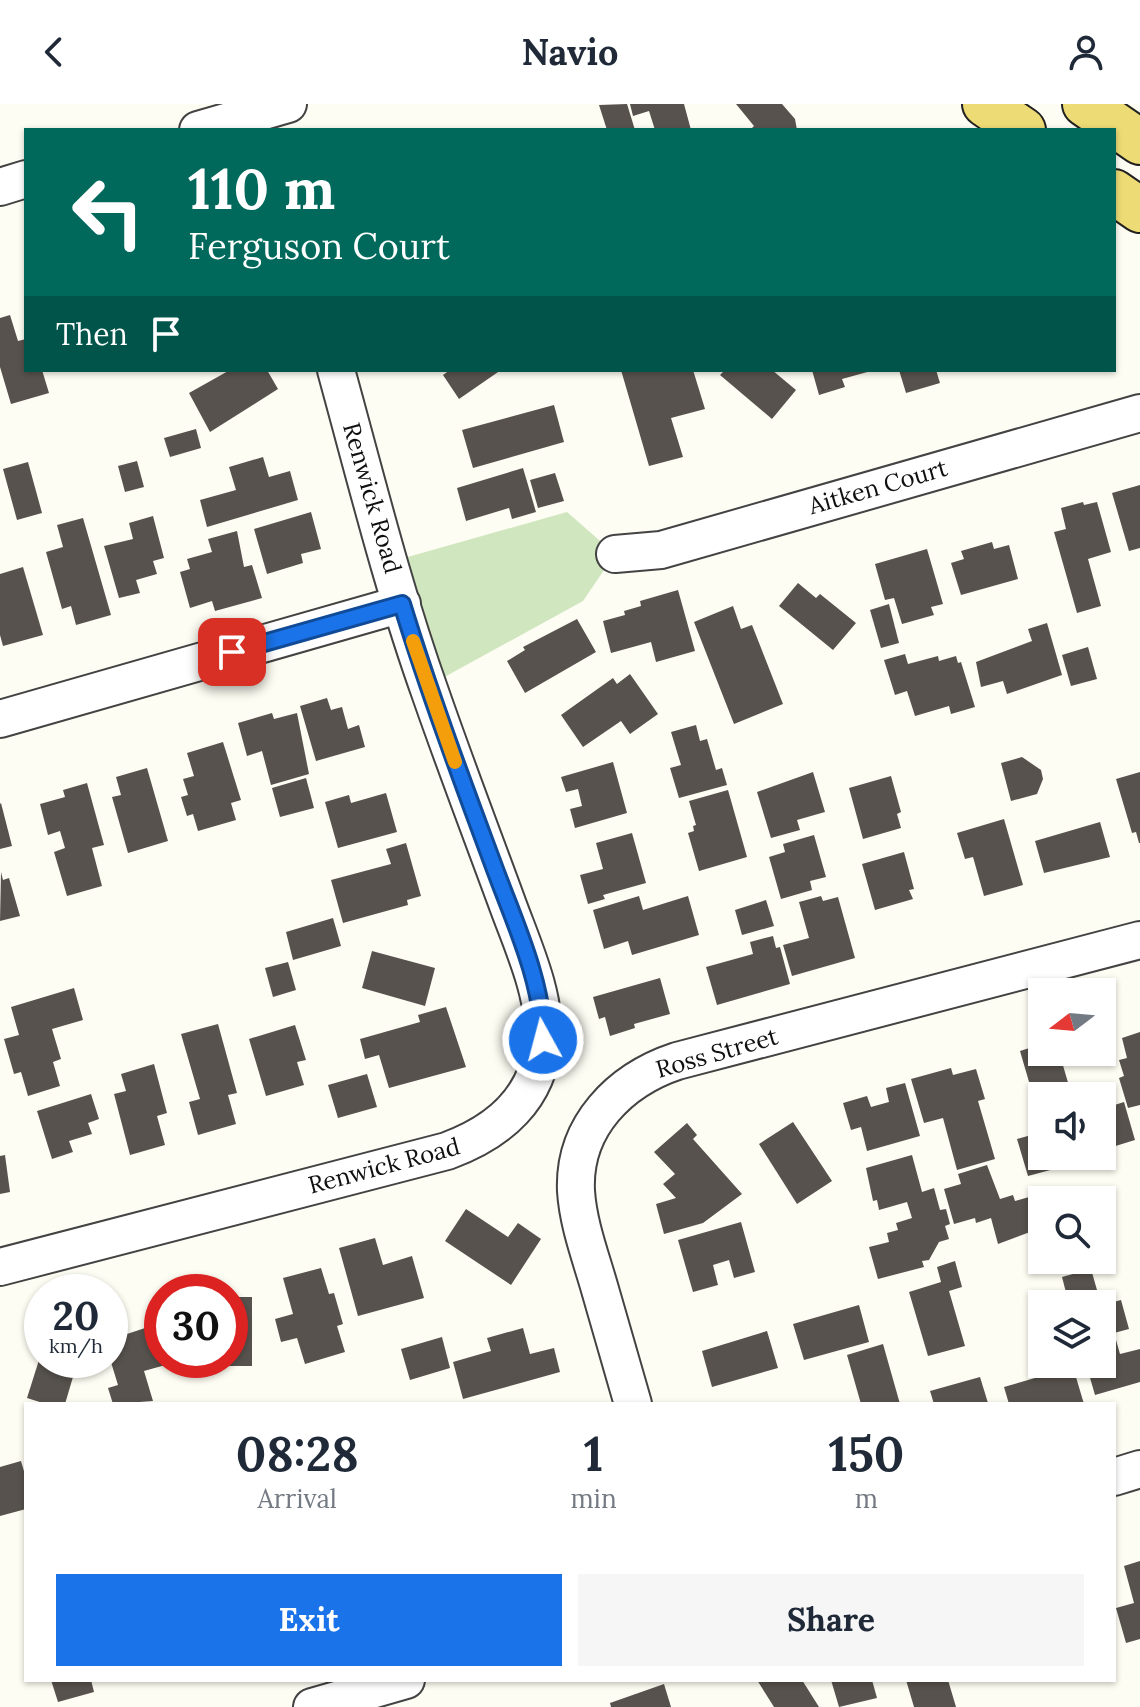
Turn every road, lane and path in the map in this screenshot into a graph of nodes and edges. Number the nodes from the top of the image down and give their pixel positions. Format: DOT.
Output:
graph roads {
  1 [pos="985,104"];
  2 [pos="1085,104"];
  3 [pos="272,115"];
  4 [pos="208,128"];
  5 [pos="1020,128"];
  6 [pos="1140,142"];
  7 [pos="24,180"];
  8 [pos="0,187"];
  9 [pos="1116,193"];
  10 [pos="1140,210"];
  11 [pos="337,372"];
  12 [pos="1140,413"];
  13 [pos="615,554"];
  14 [pos="402,604"];
  15 [pos="0,719"];
  16 [pos="1140,940"];
  17 [pos="0,1267"];
  18 [pos="632,1402"];
  19 [pos="1140,1469"];
  20 [pos="1116,1476"];
  21 [pos="399,1682"];
  22 [pos="312,1707"];
  1 -- 5 [label="main road"];
  2 -- 6 [label="main road"];
  3 -- 4 [label="street"];
  7 -- 8 [label="street"];
  9 -- 10 [label="main road"];
  11 -- 14 [label="street, Renwick Road"];
  12 -- 13 [label="street, Aitken Court"];
  14 -- 15 [label="street"];
  14 -- 17 [label="street, Renwick Road"];
  16 -- 18 [label="street, Ross Street"];
  19 -- 20 [label="street"];
  21 -- 22 [label="street"];
}
